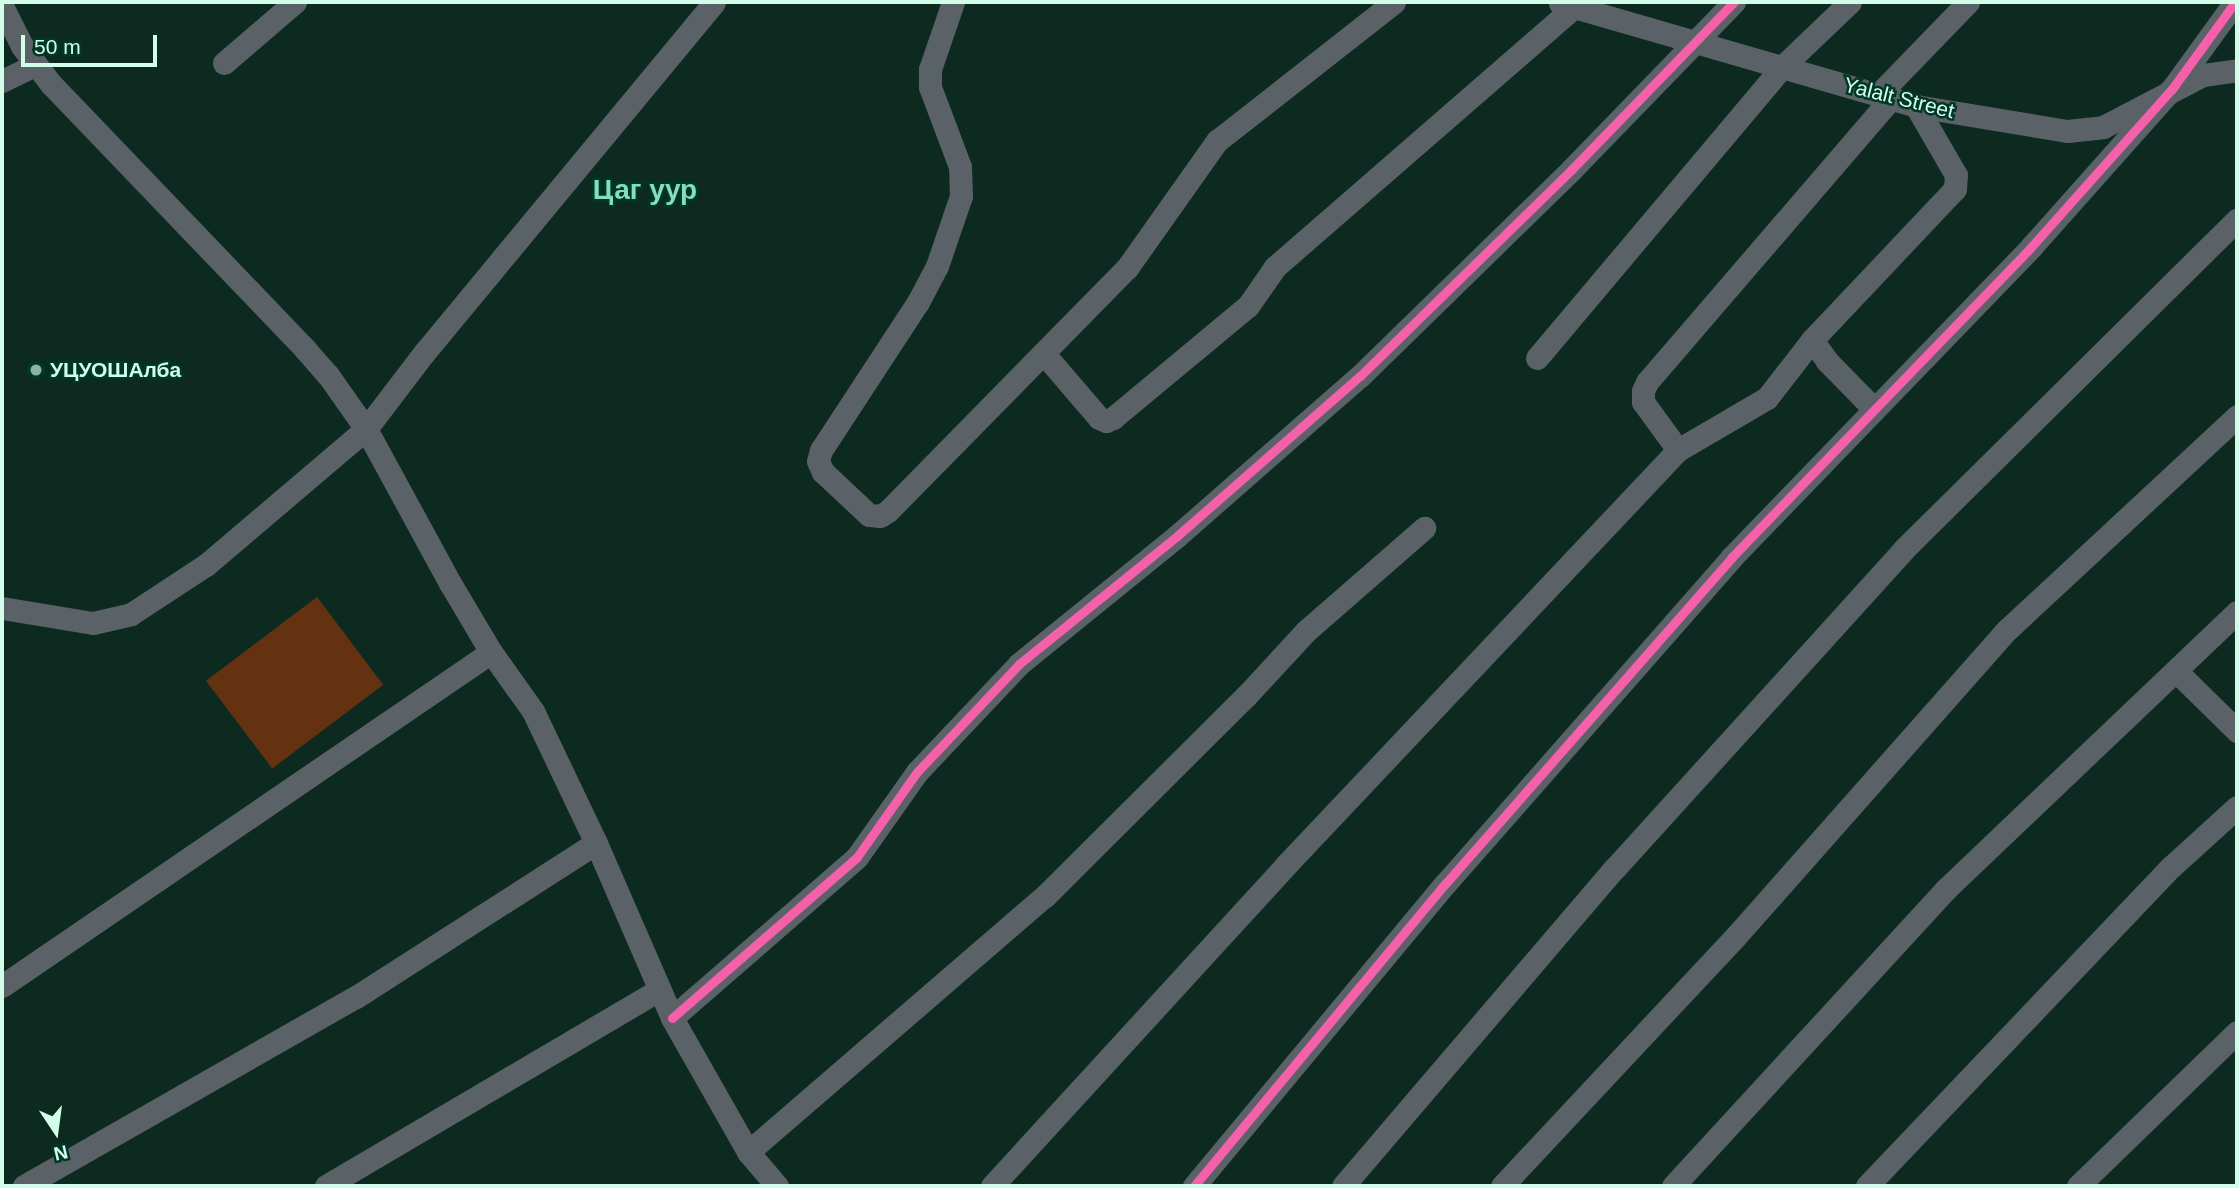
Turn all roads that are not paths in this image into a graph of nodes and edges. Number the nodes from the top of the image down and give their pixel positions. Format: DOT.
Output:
graph roads {
  1 [pos="295,2"];
  2 [pos="714,2"];
  3 [pos="953,2"];
  4 [pos="1394,2"];
  5 [pos="1734,2"];
  6 [pos="1850,2"];
  7 [pos="1968,2"];
  8 [pos="2235,2"];
  9 [pos="1576,5"];
  10 [pos="2,6"];
  11 [pos="1695,42"];
  12 [pos="224,64"];
  13 [pos="35,65"];
  14 [pos="1781,68"];
  15 [pos="2237,70"];
  16 [pos="2,80"];
  17 [pos="2172,89"];
  18 [pos="1885,96"];
  19 [pos="1916,106"];
  20 [pos="2237,220"];
  21 [pos="1812,340"];
  22 [pos="1045,355"];
  23 [pos="1537,358"];
  24 [pos="1873,408"];
  25 [pos="2237,416"];
  26 [pos="366,429"];
  27 [pos="1678,450"];
  28 [pos="1424,528"];
  29 [pos="2,608"];
  30 [pos="2237,611"];
  31 [pos="491,652"];
  32 [pos="2176,671"];
  33 [pos="2237,731"];
  34 [pos="2237,807"];
  35 [pos="596,843"];
  36 [pos="2,986"];
  37 [pos="659,990"];
  38 [pos="672,1018"];
  39 [pos="2237,1032"];
  40 [pos="748,1152"];
  41 [pos="765,1183"];
  42 [pos="24,1186"];
  43 [pos="326,1186"];
  44 [pos="992,1186"];
  45 [pos="1194,1186"];
  46 [pos="1343,1186"];
  47 [pos="1502,1186"];
  48 [pos="1673,1186"];
  49 [pos="1867,1186"];
  50 [pos="2078,1186"];
  1 -- 12 [label="street"];
  2 -- 26 [label="street"];
  3 -- 22 [label="street"];
  4 -- 22 [label="street"];
  5 -- 11 [label="street"];
  6 -- 14 [label="street"];
  7 -- 18 [label="street"];
  8 -- 17 [label="street"];
  9 -- 11 [label="street, Yalalt Street"];
  9 -- 22 [label="street"];
  10 -- 13 [label="street"];
  11 -- 14 [label="street, Yalalt Street"];
  11 -- 38 [label="street"];
  13 -- 16 [label="street"];
  13 -- 26 [label="street"];
  14 -- 18 [label="street, Yalalt Street"];
  14 -- 23 [label="street"];
  15 -- 17 [label="street, Yalalt Street"];
  17 -- 19 [label="street, Yalalt Street"];
  17 -- 24 [label="street"];
  18 -- 19 [label="street, Yalalt Street"];
  18 -- 27 [label="street"];
  19 -- 21 [label="street"];
  20 -- 46 [label="street"];
  21 -- 24 [label="street"];
  21 -- 27 [label="street"];
  24 -- 45 [label="street"];
  25 -- 47 [label="street"];
  26 -- 29 [label="street"];
  26 -- 31 [label="street"];
  27 -- 44 [label="street"];
  28 -- 40 [label="street"];
  30 -- 32 [label="street"];
  31 -- 35 [label="street"];
  31 -- 36 [label="street"];
  32 -- 33 [label="street"];
  32 -- 48 [label="street"];
  34 -- 49 [label="street"];
  35 -- 37 [label="street"];
  35 -- 42 [label="street"];
  37 -- 38 [label="street"];
  37 -- 43 [label="street"];
  38 -- 40 [label="street"];
  39 -- 50 [label="street"];
  40 -- 41 [label="street"];
}
